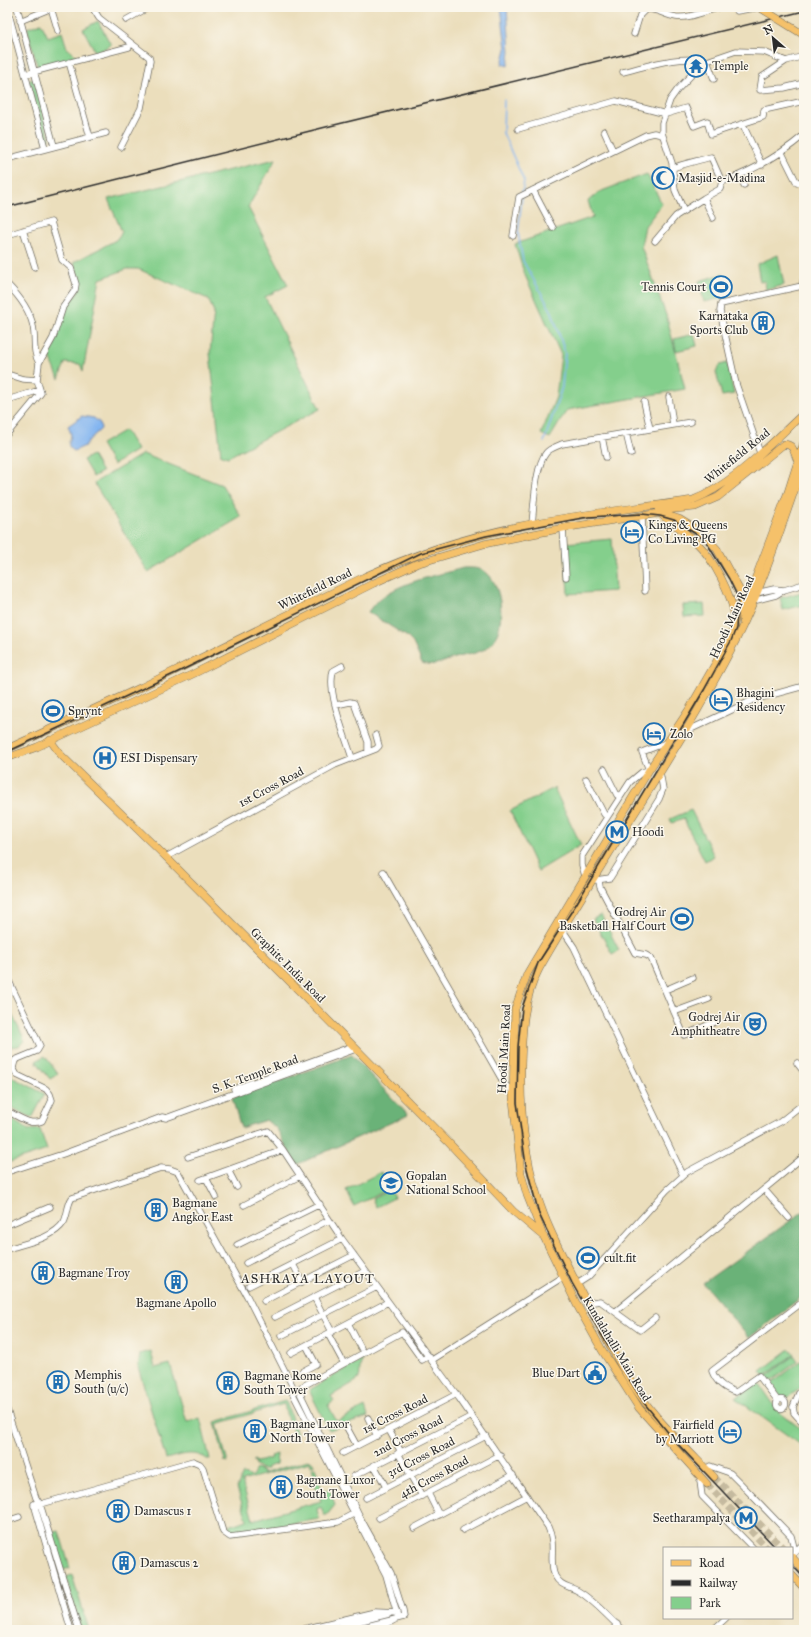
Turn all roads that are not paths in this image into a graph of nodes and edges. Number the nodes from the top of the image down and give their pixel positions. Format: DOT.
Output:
graph roads {
  1 [pos="7,7"];
  2 [pos="17,7"];
  3 [pos="92,7"];
  4 [pos="149,7"];
  5 [pos="721,7"];
  6 [pos="759,7"];
  7 [pos="765,7"];
  8 [pos="52,8"];
  9 [pos="734,8"];
  10 [pos="18,14"];
  11 [pos="126,20"];
  12 [pos="10,22"];
  13 [pos="21,23"];
  14 [pos="804,30"];
  15 [pos="58,31"];
  16 [pos="634,34"];
  17 [pos="804,35"];
  18 [pos="129,47"];
  19 [pos="804,56"];
  20 [pos="786,61"];
  21 [pos="69,62"];
  22 [pos="707,62"];
  23 [pos="34,71"];
  24 [pos="623,72"];
  25 [pos="25,74"];
  26 [pos="714,79"];
  27 [pos="804,83"];
  28 [pos="804,101"];
  29 [pos="666,114"];
  30 [pos="743,125"];
  31 [pos="518,129"];
  32 [pos="604,131"];
  33 [pos="106,133"];
  34 [pos="662,135"];
  35 [pos="804,135"];
  36 [pos="90,137"];
  37 [pos="54,146"];
  38 [pos="121,147"];
  39 [pos="45,148"];
  40 [pos="613,151"];
  41 [pos="782,153"];
  42 [pos="7,158"];
  43 [pos="762,165"];
  44 [pos="672,168"];
  45 [pos="740,176"];
  46 [pos="804,180"];
  47 [pos="722,182"];
  48 [pos="797,183"];
  49 [pos="744,185"];
  50 [pos="804,185"];
  51 [pos="533,190"];
  52 [pos="704,198"];
  53 [pos="684,210"];
  54 [pos="713,218"];
  55 [pos="553,228"];
  56 [pos="23,230"];
  57 [pos="7,235"];
  58 [pos="513,236"];
  59 [pos="655,241"];
  60 [pos="35,268"];
  61 [pos="804,277"];
  62 [pos="7,284"];
  63 [pos="39,363"];
  64 [pos="7,374"];
  65 [pos="37,380"];
  66 [pos="40,390"];
  67 [pos="669,396"];
  68 [pos="7,400"];
  69 [pos="644,402"];
  70 [pos="804,413"];
  71 [pos="691,422"];
  72 [pos="673,425"];
  73 [pos="650,429"];
  74 [pos="626,433"];
  75 [pos="7,434"];
  76 [pos="602,437"];
  77 [pos="804,442"];
  78 [pos="760,453"];
  79 [pos="631,454"];
  80 [pos="606,457"];
  81 [pos="801,462"];
  82 [pos="652,506"];
  83 [pos="660,513"];
  84 [pos="642,516"];
  85 [pos="532,524"];
  86 [pos="563,528"];
  87 [pos="775,537"];
  88 [pos="566,577"];
  89 [pos="804,584"];
  90 [pos="784,590"];
  91 [pos="645,591"];
  92 [pos="756,593"];
  93 [pos="753,601"];
  94 [pos="744,615"];
  95 [pos="719,665"];
  96 [pos="342,666"];
  97 [pos="804,686"];
  98 [pos="336,705"];
  99 [pos="687,727"];
  100 [pos="376,735"];
  101 [pos="50,740"];
  102 [pos="668,742"];
  103 [pos="10,748"];
  104 [pos="368,751"];
  105 [pos="16,755"];
  106 [pos="7,758"];
  107 [pos="352,758"];
  108 [pos="604,769"];
  109 [pos="649,770"];
  110 [pos="660,772"];
  111 [pos="586,779"];
  112 [pos="620,797"];
  113 [pos="607,817"];
  114 [pos="166,857"];
  115 [pos="383,872"];
  116 [pos="585,876"];
  117 [pos="596,880"];
  118 [pos="562,929"];
  119 [pos="7,977"];
  120 [pos="693,978"];
  121 [pos="665,990"];
  122 [pos="709,999"];
  123 [pos="674,1012"];
  124 [pos="715,1022"];
  125 [pos="354,1047"];
  126 [pos="797,1063"];
  127 [pos="804,1072"];
  128 [pos="513,1091"];
  129 [pos="804,1103"];
  130 [pos="7,1111"];
  131 [pos="283,1150"];
  132 [pos="188,1157"];
  133 [pos="802,1158"];
  134 [pos="228,1170"];
  135 [pos="7,1172"];
  136 [pos="682,1175"];
  137 [pos="300,1176"];
  138 [pos="236,1187"];
  139 [pos="764,1189"];
  140 [pos="216,1197"];
  141 [pos="320,1204"];
  142 [pos="244,1205"];
  143 [pos="50,1208"];
  144 [pos="543,1214"];
  145 [pos="521,1217"];
  146 [pos="789,1218"];
  147 [pos="329,1220"];
  148 [pos="7,1225"];
  149 [pos="552,1234"];
  150 [pos="544,1237"];
  151 [pos="342,1239"];
  152 [pos="237,1245"];
  153 [pos="7,1248"];
  154 [pos="354,1255"];
  155 [pos="246,1263"];
  156 [pos="293,1264"];
  157 [pos="365,1271"];
  158 [pos="563,1277"];
  159 [pos="302,1282"];
  160 [pos="577,1284"];
  161 [pos="249,1286"];
  162 [pos="377,1287"];
  163 [pos="314,1297"];
  164 [pos="264,1301"];
  165 [pos="804,1301"];
  166 [pos="388,1302"];
  167 [pos="587,1303"];
  168 [pos="616,1311"];
  169 [pos="323,1315"];
  170 [pos="275,1317"];
  171 [pos="655,1318"];
  172 [pos="348,1323"];
  173 [pos="330,1333"];
  174 [pos="281,1336"];
  175 [pos="306,1345"];
  176 [pos="362,1348"];
  177 [pos="291,1353"];
  178 [pos="430,1358"];
  179 [pos="342,1360"];
  180 [pos="301,1372"];
  181 [pos="804,1390"];
  182 [pos="295,1391"];
  183 [pos="456,1394"];
  184 [pos="7,1410"];
  185 [pos="794,1411"];
  186 [pos="472,1416"];
  187 [pos="368,1418"];
  188 [pos="804,1424"];
  189 [pos="346,1426"];
  190 [pos="389,1430"];
  191 [pos="377,1436"];
  192 [pos="486,1436"];
  193 [pos="357,1446"];
  194 [pos="344,1453"];
  195 [pos="399,1453"];
  196 [pos="500,1455"];
  197 [pos="374,1466"];
  198 [pos="706,1469"];
  199 [pos="410,1475"];
  200 [pos="354,1476"];
  201 [pos="514,1476"];
  202 [pos="714,1477"];
  203 [pos="704,1482"];
  204 [pos="386,1487"];
  205 [pos="428,1493"];
  206 [pos="422,1496"];
  207 [pos="527,1496"];
  208 [pos="36,1498"];
  209 [pos="366,1498"];
  210 [pos="40,1504"];
  211 [pos="34,1506"];
  212 [pos="353,1514"];
  213 [pos="440,1515"];
  214 [pos="19,1518"];
  215 [pos="379,1518"];
  216 [pos="7,1521"];
  217 [pos="414,1528"];
  218 [pos="463,1530"];
  219 [pos="804,1544"];
  220 [pos="752,1547"];
  221 [pos="792,1547"];
  222 [pos="793,1554"];
  223 [pos="804,1571"];
  224 [pos="793,1576"];
  225 [pos="804,1588"];
  226 [pos="400,1614"];
  227 [pos="725,1619"];
  228 [pos="375,1624"];
  229 [pos="617,1624"];
  230 [pos="71,1630"];
  231 [pos="79,1630"];
  232 [pos="300,1630"];
  233 [pos="325,1630"];
  234 [pos="351,1630"];
  235 [pos="613,1630"];
  236 [pos="622,1630"];
  237 [pos="713,1630"];
  1 -- 12 [label="street"];
  2 -- 10 [label="street"];
  3 -- 38 [label="street"];
  4 -- 11 [label="street"];
  5 -- 16 [label="street"];
  6 -- 17 [label="main road, bridge"];
  7 -- 9 [label="street"];
  7 -- 14 [label="main road"];
  8 -- 13 [label="street"];
  8 -- 15 [label="street"];
  10 -- 12 [label="street"];
  10 -- 13 [label="street"];
  12 -- 13 [label="street"];
  12 -- 25 [label="street"];
  13 -- 23 [label="street"];
  18 -- 21 [label="street"];
  19 -- 20 [label="street"];
  20 -- 22 [label="street"];
  20 -- 27 [label="street"];
  21 -- 23 [label="street"];
  21 -- 36 [label="street"];
  22 -- 24 [label="street"];
  22 -- 26 [label="street"];
  22 -- 29 [label="street"];
  23 -- 25 [label="street"];
  23 -- 37 [label="street"];
  25 -- 39 [label="street"];
  28 -- 30 [label="street"];
  29 -- 30 [label="street"];
  29 -- 31 [label="street"];
  29 -- 34 [label="street"];
  30 -- 43 [label="street"];
  32 -- 40 [label="street"];
  33 -- 36 [label="street"];
  34 -- 40 [label="street"];
  34 -- 44 [label="street"];
  35 -- 41 [label="street"];
  36 -- 37 [label="street"];
  37 -- 39 [label="street"];
  39 -- 42 [label="street"];
  40 -- 51 [label="street"];
  41 -- 43 [label="street"];
  41 -- 48 [label="street"];
  43 -- 45 [label="street"];
  44 -- 47 [label="street"];
  44 -- 53 [label="street"];
  45 -- 47 [label="street"];
  45 -- 49 [label="street"];
  46 -- 48 [label="street"];
  47 -- 52 [label="street"];
  48 -- 50 [label="street"];
  51 -- 55 [label="street"];
  51 -- 58 [label="street"];
  52 -- 53 [label="street"];
  52 -- 54 [label="street"];
  53 -- 59 [label="street"];
  56 -- 57 [label="street"];
  56 -- 60 [label="street"];
  56 -- 63 [label="street"];
  61 -- 78 [label="street"];
  62 -- 63 [label="street"];
  63 -- 65 [label="street"];
  64 -- 65 [label="street"];
  65 -- 66 [label="street"];
  66 -- 68 [label="street"];
  66 -- 75 [label="street"];
  67 -- 72 [label="street"];
  69 -- 73 [label="street"];
  70 -- 78 [label="main road, Whitefield Road"];
  71 -- 72 [label="street"];
  72 -- 73 [label="street"];
  73 -- 74 [label="street"];
  74 -- 76 [label="street"];
  74 -- 79 [label="street"];
  76 -- 80 [label="street"];
  76 -- 85 [label="street"];
  77 -- 81 [label="main road, Hoodi Main Road"];
  78 -- 82 [label="main road, Whitefield Road"];
  81 -- 82 [label="main road, Whitefield Road"];
  81 -- 87 [label="main road, Hoodi Main Road"];
  82 -- 85 [label="main road, Whitefield Road"];
  83 -- 84 [label="main road, Whitefield Road"];
  83 -- 94 [label="main road"];
  83 -- 95 [label="main road, Hoodi Main Road"];
  84 -- 86 [label="main road, Whitefield Road"];
  84 -- 91 [label="street"];
  85 -- 103 [label="main road, Whitefield Road"];
  86 -- 88 [label="street"];
  86 -- 101 [label="main road, Whitefield Road"];
  87 -- 92 [label="main road, Hoodi Main Road"];
  87 -- 94 [label="main road, Hoodi Main Road"];
  89 -- 90 [label="street"];
  90 -- 92 [label="street"];
  90 -- 93 [label="street"];
  92 -- 93 [label="main road, Hoodi Main Road"];
  93 -- 94 [label="main road, Hoodi Main Road"];
  94 -- 95 [label="main road, Hoodi Main Road"];
  95 -- 99 [label="main road, Hoodi Main Road"];
  95 -- 102 [label="main road, Hoodi Main Road"];
  96 -- 98 [label="street"];
  97 -- 99 [label="street"];
  98 -- 104 [label="street"];
  98 -- 107 [label="street"];
  99 -- 110 [label="main road, Hoodi Main Road"];
  100 -- 104 [label="street"];
  101 -- 105 [label="main road"];
  101 -- 114 [label="main road, Graphite India Road"];
  102 -- 109 [label="main road, Hoodi Main Road"];
  102 -- 109 [label="street"];
  103 -- 105 [label="main road"];
  104 -- 107 [label="street, 1st Cross Road"];
  105 -- 106 [label="main road"];
  107 -- 114 [label="street, 1st Cross Road"];
  108 -- 112 [label="street"];
  109 -- 112 [label="street, Hoodi Main Road"];
  109 -- 116 [label="main road, Hoodi Main Road"];
  110 -- 117 [label="main road, Hoodi Main Road"];
  110 -- 117 [label="street, Hoodi Main Road"];
  111 -- 113 [label="street"];
  112 -- 113 [label="street, Hoodi Main Road"];
  113 -- 116 [label="street, Hoodi Main Road"];
  114 -- 125 [label="main road, Graphite India Road"];
  115 -- 128 [label="street"];
  116 -- 128 [label="main road, Hoodi Main Road"];
  117 -- 118 [label="main road, Hoodi Main Road"];
  117 -- 121 [label="street"];
  118 -- 136 [label="street"];
  118 -- 144 [label="main road, Hoodi Main Road"];
  119 -- 130 [label="street"];
  120 -- 121 [label="street"];
  121 -- 123 [label="street"];
  122 -- 123 [label="street"];
  123 -- 124 [label="street"];
  125 -- 135 [label="street, S. K. Temple Road"];
  125 -- 145 [label="main road, Graphite India Road"];
  126 -- 127 [label="street"];
  128 -- 150 [label="main road, Hoodi Main Road"];
  129 -- 136 [label="street"];
  131 -- 132 [label="street"];
  131 -- 134 [label="street"];
  131 -- 137 [label="street"];
  133 -- 139 [label="street"];
  134 -- 138 [label="street"];
  134 -- 140 [label="street"];
  136 -- 160 [label="street"];
  137 -- 141 [label="street"];
  137 -- 142 [label="street"];
  139 -- 146 [label="street"];
  139 -- 168 [label="street"];
  141 -- 147 [label="street"];
  141 -- 152 [label="street"];
  143 -- 148 [label="street"];
  144 -- 149 [label="main road, Kundalahalli Main Road"];
  145 -- 150 [label="main road, Kundalahalli Main Road"];
  147 -- 151 [label="street"];
  147 -- 155 [label="street"];
  149 -- 150 [label="main road"];
  149 -- 160 [label="main road, Kundalahalli Main Road"];
  150 -- 158 [label="main road, Kundalahalli Main Road"];
  151 -- 154 [label="street"];
  151 -- 156 [label="street"];
  153 -- 182 [label="street"];
  154 -- 157 [label="street"];
  154 -- 159 [label="street"];
  156 -- 159 [label="street"];
  156 -- 161 [label="street"];
  157 -- 162 [label="street"];
  157 -- 163 [label="street"];
  158 -- 178 [label="street"];
  158 -- 203 [label="main road, Kundalahalli Main Road"];
  159 -- 164 [label="street"];
  160 -- 167 [label="main road, Kundalahalli Main Road"];
  162 -- 166 [label="street"];
  162 -- 169 [label="street"];
  163 -- 169 [label="street"];
  163 -- 170 [label="street"];
  165 -- 185 [label="street"];
  166 -- 172 [label="street"];
  166 -- 178 [label="street"];
  167 -- 168 [label="street"];
  167 -- 198 [label="main road, Kundalahalli Main Road"];
  168 -- 171 [label="street"];
  169 -- 173 [label="street"];
  169 -- 174 [label="street"];
  172 -- 173 [label="street"];
  172 -- 176 [label="street"];
  173 -- 175 [label="street"];
  173 -- 179 [label="street"];
  175 -- 177 [label="street"];
  175 -- 180 [label="street"];
  178 -- 182 [label="street"];
  178 -- 183 [label="street"];
  181 -- 185 [label="street"];
  182 -- 212 [label="street"];
  182 -- 226 [label="street"];
  183 -- 186 [label="street"];
  183 -- 190 [label="street, 1st Cross Road"];
  184 -- 208 [label="street"];
  185 -- 188 [label="street"];
  186 -- 192 [label="street"];
  186 -- 195 [label="street, 2nd Cross Road"];
  187 -- 191 [label="street"];
  189 -- 193 [label="street"];
  190 -- 191 [label="street, 1st Cross Road"];
  190 -- 195 [label="street"];
  191 -- 193 [label="street, 1st Cross Road"];
  192 -- 196 [label="street"];
  192 -- 199 [label="street, 3rd Cross Road"];
  193 -- 194 [label="street, 1st Cross Road"];
  195 -- 197 [label="street, 2nd Cross Road"];
  195 -- 199 [label="street"];
  196 -- 201 [label="street"];
  196 -- 205 [label="street, 4th Cross Road"];
  197 -- 200 [label="street, 2nd Cross Road"];
  197 -- 204 [label="street"];
  198 -- 202 [label="main road, Kundalahalli Main Road"];
  198 -- 221 [label="street"];
  199 -- 204 [label="street, 3rd Cross Road"];
  199 -- 206 [label="street"];
  201 -- 207 [label="street"];
  201 -- 213 [label="street"];
  203 -- 220 [label="street"];
  204 -- 209 [label="street, 3rd Cross Road"];
  205 -- 206 [label="street, 4th Cross Road"];
  205 -- 213 [label="street"];
  206 -- 215 [label="street, 4th Cross Road"];
  207 -- 218 [label="street"];
  207 -- 229 [label="street"];
  208 -- 210 [label="street"];
  208 -- 211 [label="street"];
  210 -- 211 [label="street"];
  210 -- 212 [label="street"];
  210 -- 231 [label="street"];
  211 -- 230 [label="street"];
  212 -- 226 [label="street"];
  213 -- 217 [label="street"];
  214 -- 216 [label="street"];
  219 -- 222 [label="street"];
  222 -- 223 [label="main road"];
  224 -- 225 [label="main road"];
  226 -- 228 [label="street"];
  226 -- 228 [label="street"];
  226 -- 232 [label="street"];
  227 -- 237 [label="street"];
  228 -- 233 [label="street"];
  228 -- 234 [label="street"];
  229 -- 235 [label="street"];
  229 -- 236 [label="street"];
}
